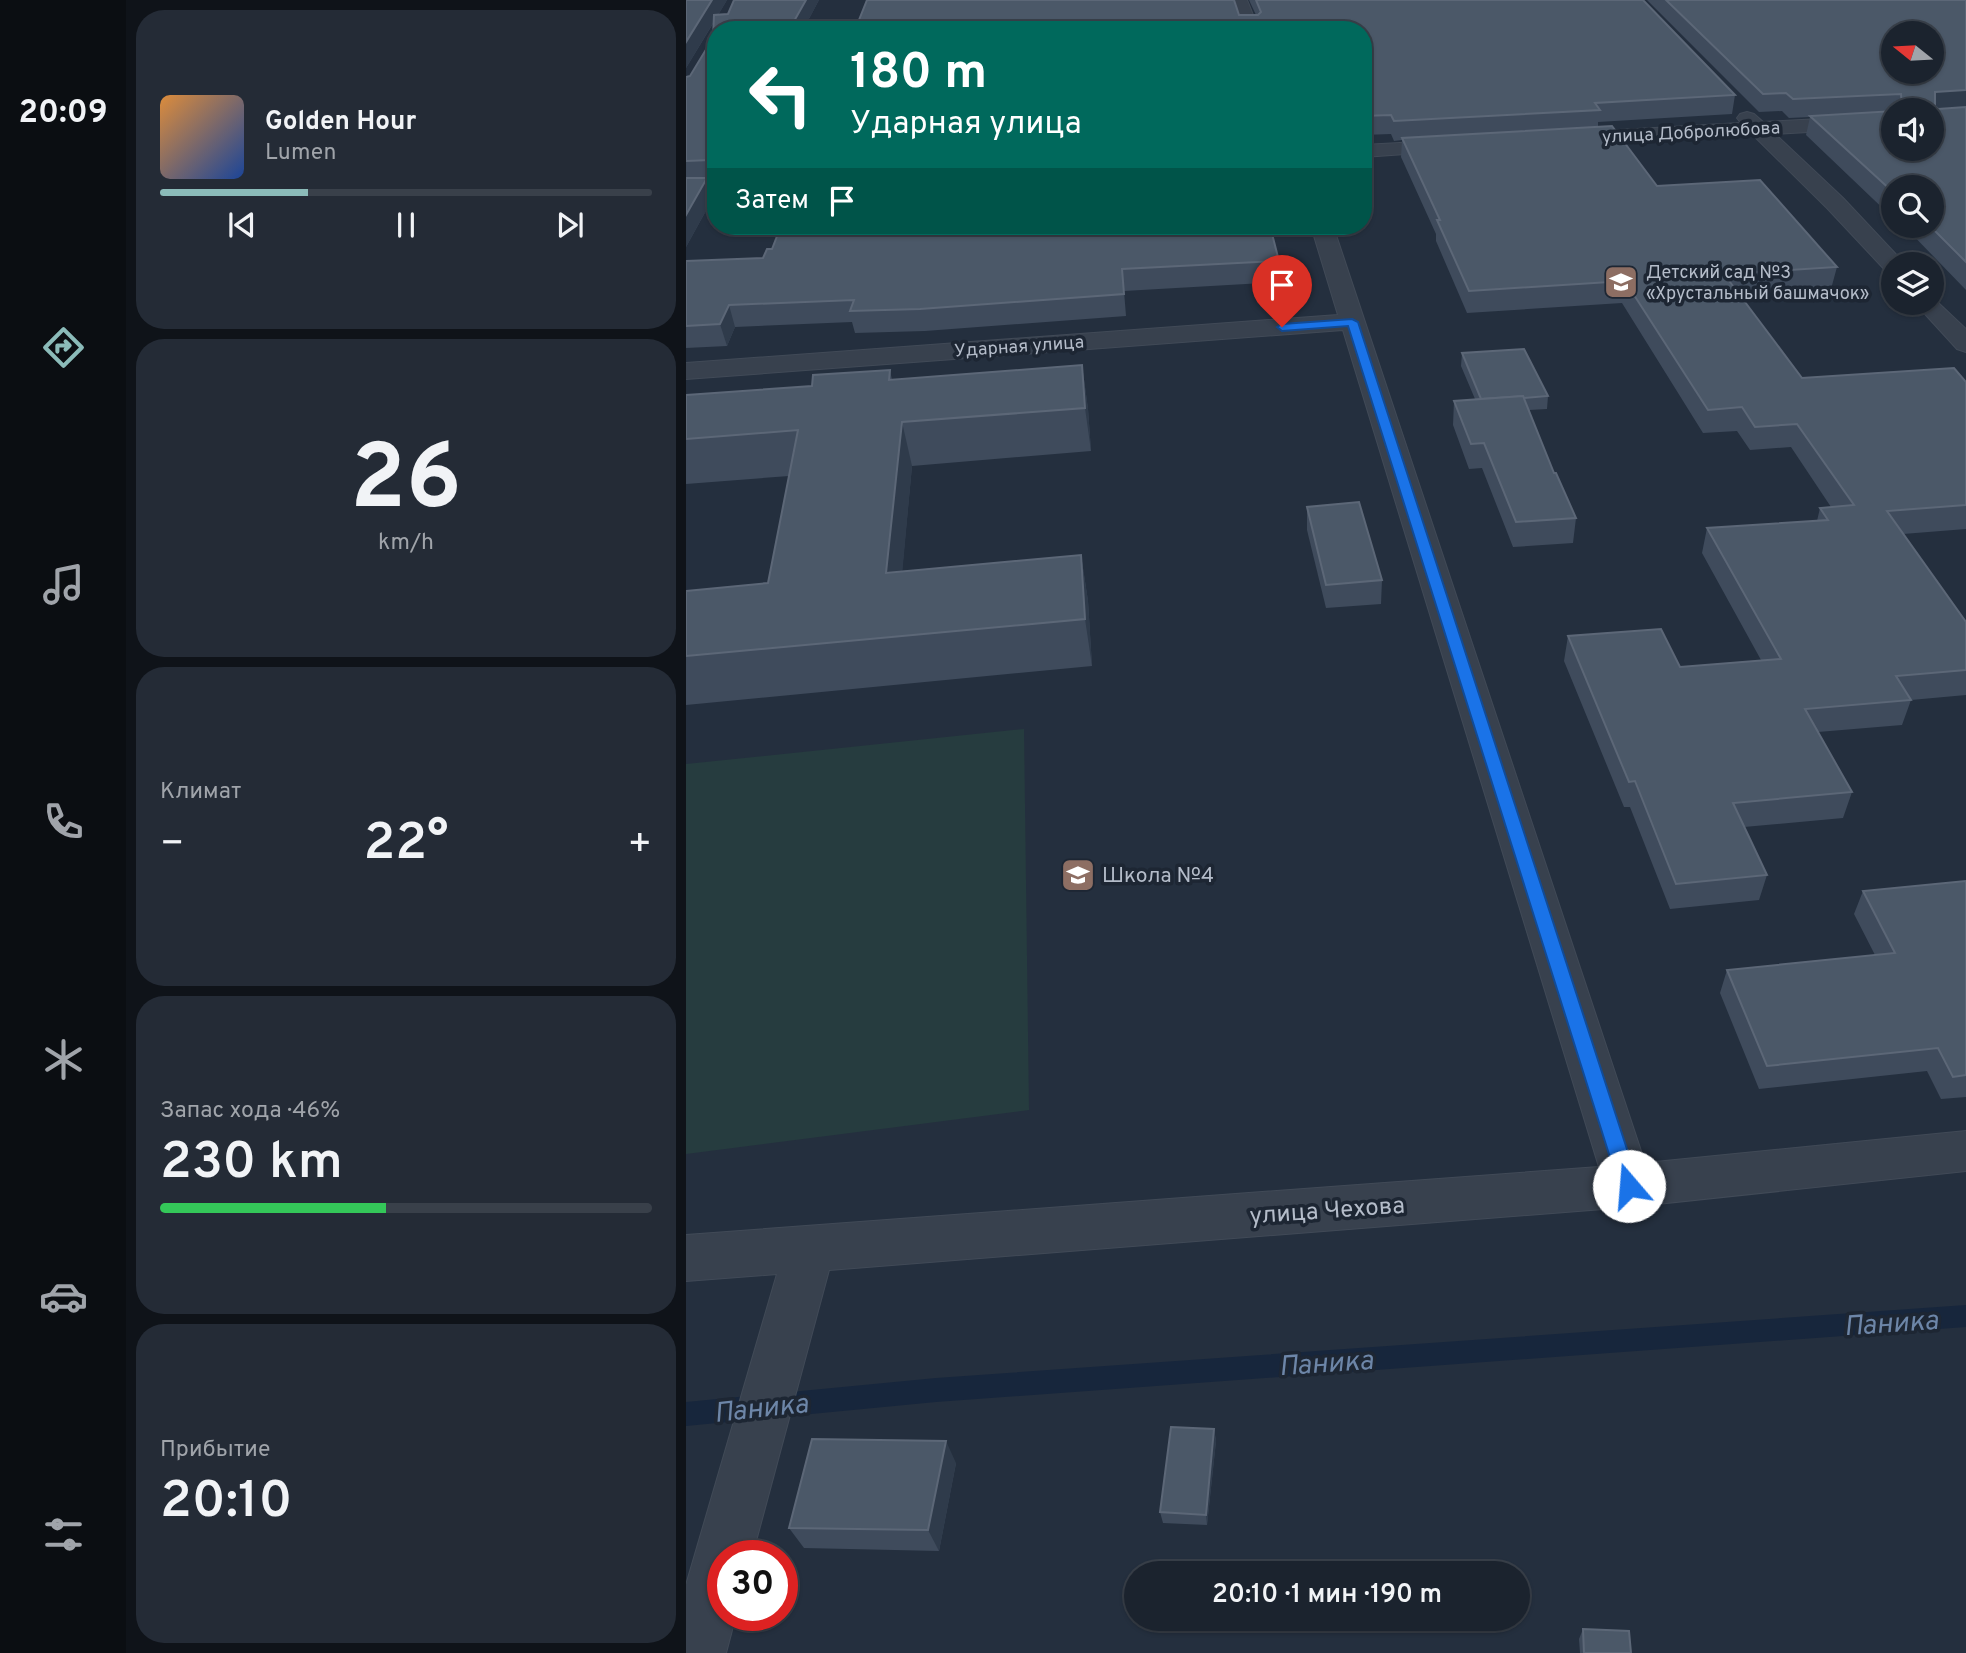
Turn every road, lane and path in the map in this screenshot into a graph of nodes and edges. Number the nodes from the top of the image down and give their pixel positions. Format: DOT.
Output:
graph roads {
  1 [pos="1238,0"];
  2 [pos="1246,21"];
  3 [pos="1736,106"];
  4 [pos="1881,122"];
  5 [pos="1757,128"];
  6 [pos="1550,141"];
  7 [pos="1474,145"];
  8 [pos="1372,151"];
  9 [pos="707,189"];
  10 [pos="686,190"];
  11 [pos="1325,235"];
  12 [pos="1881,252"];
  13 [pos="1938,315"];
  14 [pos="1352,322"];
  15 [pos="1966,344"];
  16 [pos="686,371"];
  17 [pos="1966,1150"];
  18 [pos="1629,1186"];
  19 [pos="809,1251"];
  20 [pos="686,1258"];
  21 [pos="728,1540"];
  22 [pos="707,1613"];
  23 [pos="696,1653"];
  1 -- 2 [label="street"];
  3 -- 5 [label="street"];
  4 -- 5 [label="street, улица Добролюбова"];
  5 -- 6 [label="street, улица Добролюбова"];
  5 -- 12 [label="street"];
  7 -- 8 [label="street"];
  9 -- 10 [label="street"];
  11 -- 14 [label="street"];
  13 -- 15 [label="street"];
  14 -- 16 [label="street, Ударная улица"];
  14 -- 18 [label="street"];
  17 -- 18 [label="street, улица Чехова"];
  18 -- 19 [label="street, улица Чехова"];
  19 -- 20 [label="street, улица Чехова"];
  19 -- 21 [label="street"];
  22 -- 23 [label="street"];
}
